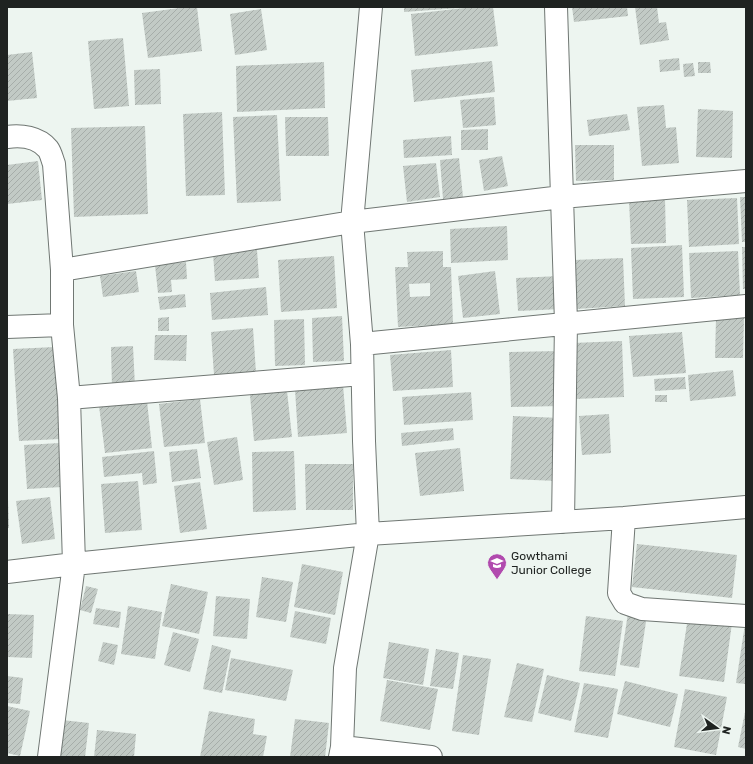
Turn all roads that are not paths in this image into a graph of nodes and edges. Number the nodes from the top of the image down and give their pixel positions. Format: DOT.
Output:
graph roads {
  1 [pos="371,7"];
  2 [pos="556,7"];
  3 [pos="7,137"];
  4 [pos="746,182"];
  5 [pos="562,197"];
  6 [pos="352,222"];
  7 [pos="62,270"];
  8 [pos="746,306"];
  9 [pos="566,323"];
  10 [pos="62,325"];
  11 [pos="7,327"];
  12 [pos="362,344"];
  13 [pos="362,374"];
  14 [pos="69,398"];
  15 [pos="746,507"];
  16 [pos="624,518"];
  17 [pos="563,522"];
  18 [pos="368,534"];
  19 [pos="74,564"];
  20 [pos="7,572"];
  21 [pos="746,616"];
  22 [pos="341,752"];
  23 [pos="49,757"];
  24 [pos="431,757"];
  1 -- 6 [label="street"];
  2 -- 5 [label="street"];
  3 -- 7 [label="street"];
  4 -- 5 [label="street"];
  5 -- 6 [label="street"];
  5 -- 9 [label="street"];
  6 -- 7 [label="street"];
  6 -- 12 [label="street"];
  7 -- 10 [label="street"];
  8 -- 9 [label="street"];
  9 -- 12 [label="street"];
  9 -- 17 [label="street"];
  10 -- 11 [label="street"];
  10 -- 14 [label="street"];
  12 -- 13 [label="street"];
  13 -- 14 [label="street"];
  13 -- 18 [label="street"];
  14 -- 19 [label="street"];
  15 -- 16 [label="street"];
  16 -- 17 [label="street"];
  16 -- 21 [label="street"];
  17 -- 18 [label="street"];
  18 -- 19 [label="street"];
  18 -- 22 [label="street"];
  19 -- 20 [label="street"];
  19 -- 23 [label="street"];
  22 -- 24 [label="street"];
}
